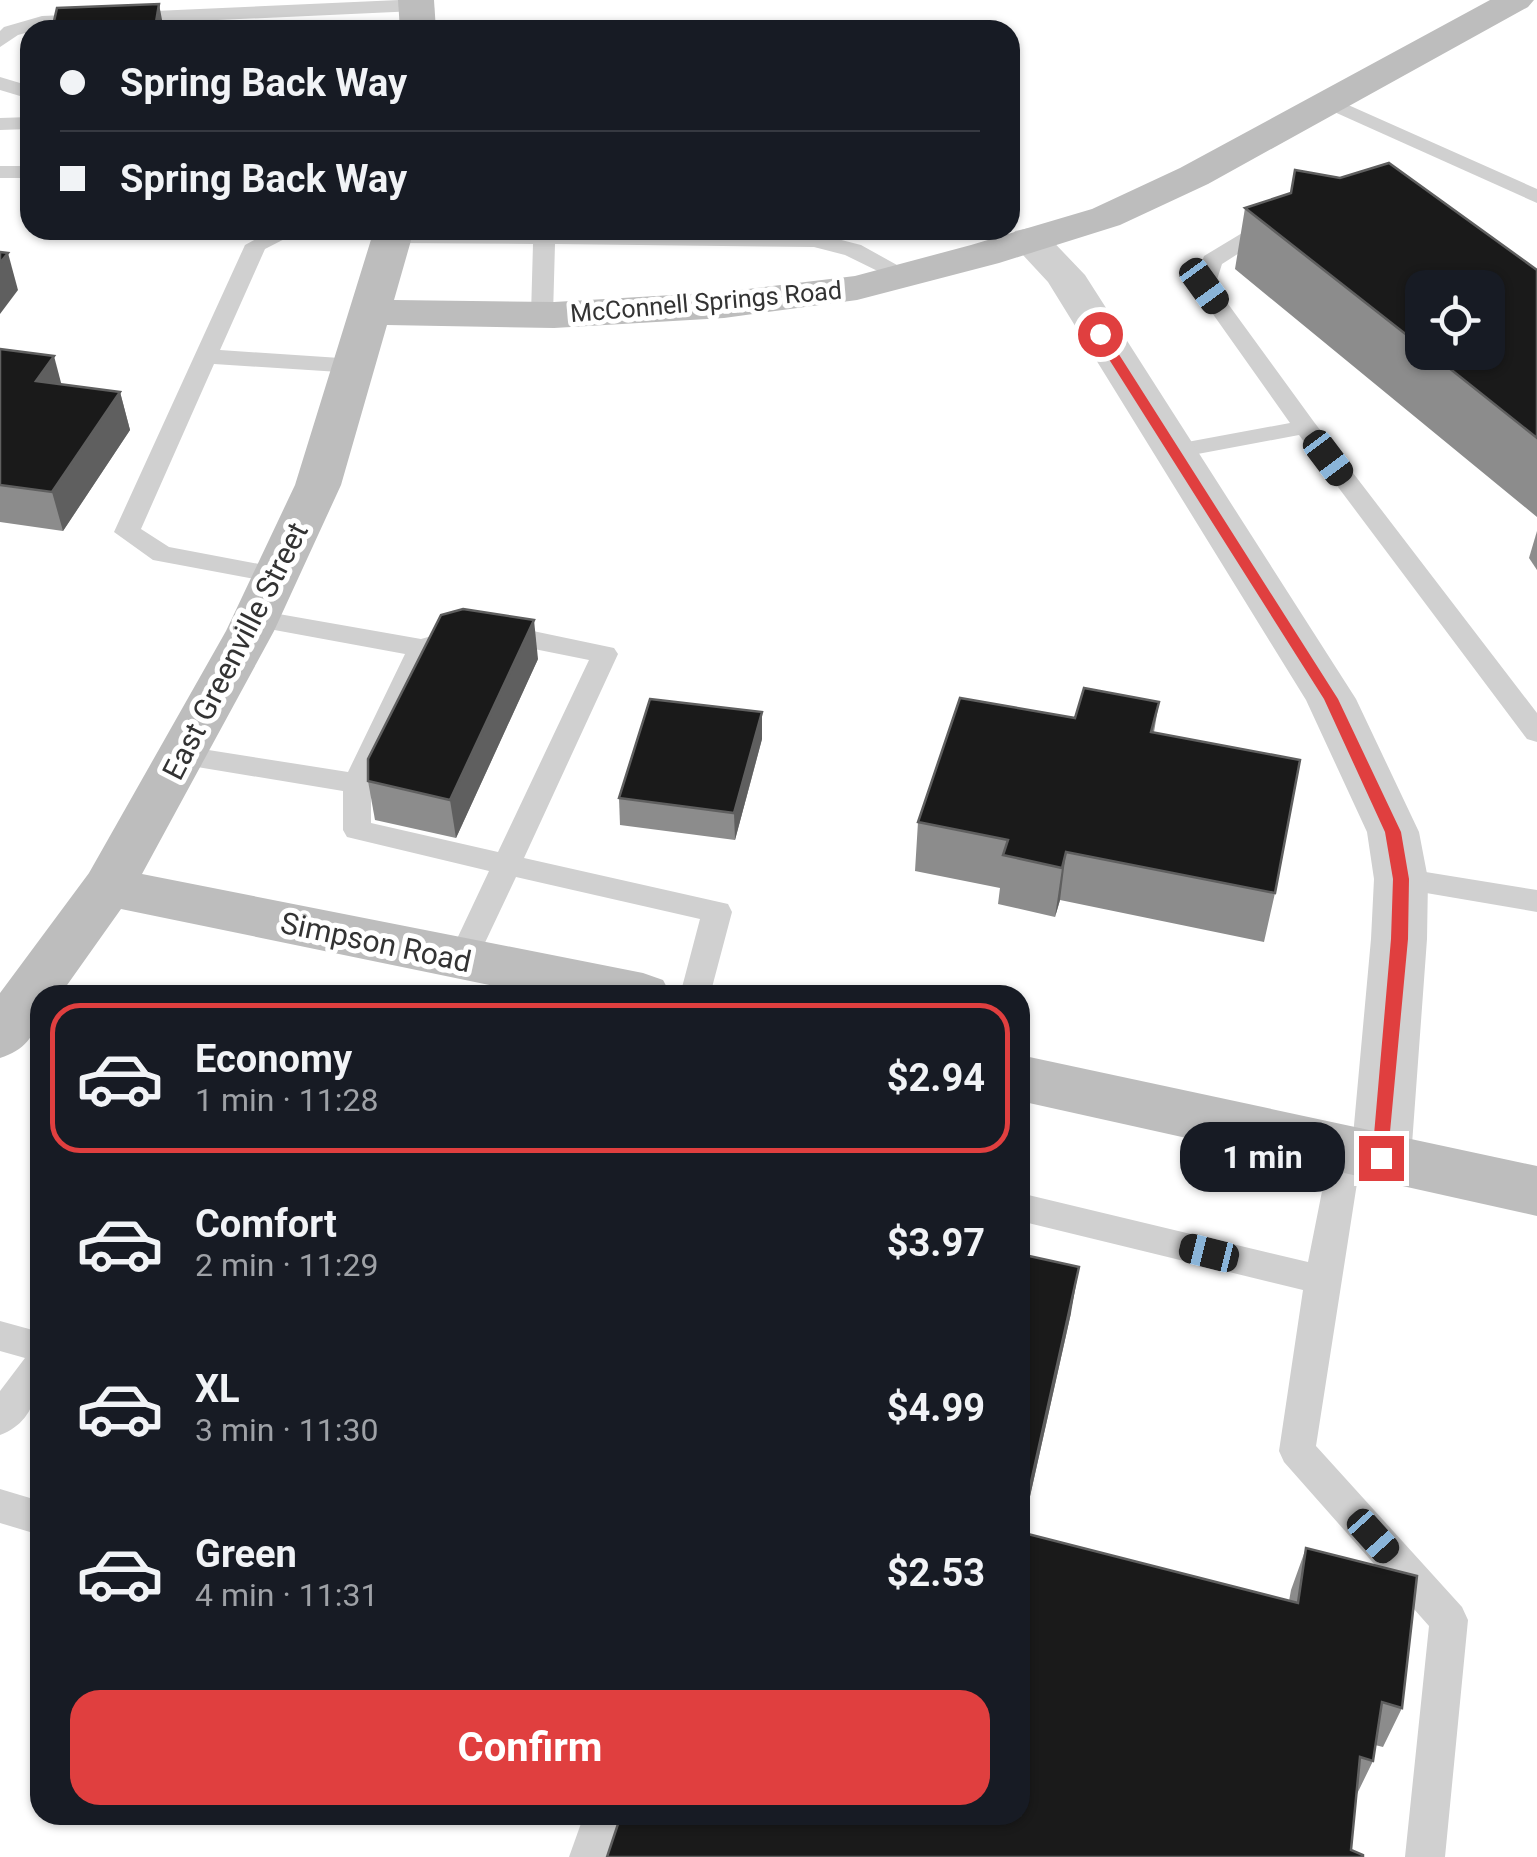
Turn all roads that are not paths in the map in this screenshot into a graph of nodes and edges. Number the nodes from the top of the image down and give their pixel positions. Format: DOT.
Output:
graph roads {
  1 [pos="1516,0"];
  2 [pos="417,12"];
  3 [pos="244,14"];
  4 [pos="92,20"];
  5 [pos="1328,102"];
  6 [pos="1537,197"];
  7 [pos="1291,210"];
  8 [pos="268,240"];
  9 [pos="391,240"];
  10 [pos="545,240"];
  11 [pos="814,240"];
  12 [pos="1029,240"];
  13 [pos="904,276"];
  14 [pos="372,312"];
  15 [pos="542,315"];
  16 [pos="206,356"];
  17 [pos="355,366"];
  18 [pos="1305,427"];
  19 [pos="1172,452"];
  20 [pos="276,575"];
  21 [pos="256,619"];
  22 [pos="421,648"];
  23 [pos="1537,732"];
  24 [pos="184,756"];
  25 [pos="357,783"];
  26 [pos="507,864"];
  27 [pos="1401,879"];
  28 [pos="108,887"];
  29 [pos="1537,900"];
  30 [pos="462,960"];
  31 [pos="33,985"];
  32 [pos="592,985"];
  33 [pos="698,985"];
  34 [pos="30,988"];
  35 [pos="5,1021"];
  36 [pos="1030,1080"];
  37 [pos="1364,1155"];
  38 [pos="1537,1191"];
  39 [pos="1030,1209"];
  40 [pos="1322,1280"];
  41 [pos="0,1336"];
  42 [pos="30,1344"];
  43 [pos="30,1379"];
  44 [pos="0,1419"];
  45 [pos="0,1506"];
  46 [pos="30,1515"];
  47 [pos="600,1825"];
  48 [pos="588,1857"];
  49 [pos="1425,1857"];
  1 -- 5 [label="street, McConnell Springs Road"];
  2 -- 3 [label="lane"];
  3 -- 4 [label="lane"];
  5 -- 6 [label="lane"];
  5 -- 12 [label="street, McConnell Springs Road"];
  7 -- 18 [label="lane"];
  8 -- 16 [label="lane"];
  9 -- 14 [label="street, East Greenville Street"];
  10 -- 15 [label="lane"];
  11 -- 13 [label="lane"];
  12 -- 13 [label="street, McConnell Springs Road"];
  12 -- 19 [label="street"];
  13 -- 15 [label="street, McConnell Springs Road"];
  14 -- 15 [label="street, McConnell Springs Road"];
  14 -- 17 [label="street, East Greenville Street"];
  16 -- 17 [label="lane"];
  16 -- 20 [label="lane"];
  17 -- 20 [label="street, East Greenville Street"];
  18 -- 19 [label="lane"];
  18 -- 23 [label="lane"];
  19 -- 27 [label="street"];
  20 -- 21 [label="street, East Greenville Street"];
  21 -- 22 [label="lane"];
  21 -- 24 [label="street, East Greenville Street"];
  22 -- 25 [label="lane"];
  22 -- 26 [label="lane"];
  24 -- 25 [label="lane"];
  24 -- 28 [label="street, East Greenville Street"];
  25 -- 26 [label="lane"];
  26 -- 30 [label="lane"];
  26 -- 33 [label="lane"];
  27 -- 29 [label="lane"];
  27 -- 37 [label="street"];
  28 -- 30 [label="street, Simpson Road"];
  28 -- 31 [label="street, East Greenville Street"];
  30 -- 32 [label="street, Simpson Road"];
  34 -- 35 [label="street, East Greenville Street"];
  36 -- 37 [label="street"];
  37 -- 38 [label="street"];
  37 -- 40 [label="lane"];
  39 -- 40 [label="lane"];
  40 -- 49 [label="lane"];
  41 -- 42 [label="lane"];
  43 -- 44 [label="lane"];
  45 -- 46 [label="lane"];
  47 -- 48 [label="lane"];
}
